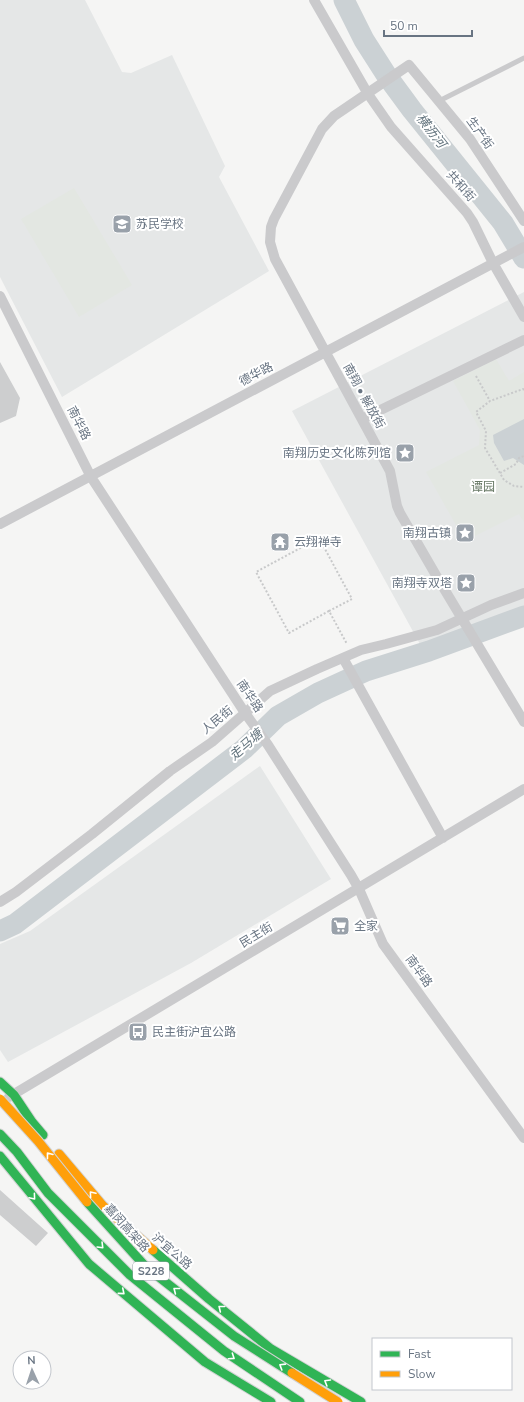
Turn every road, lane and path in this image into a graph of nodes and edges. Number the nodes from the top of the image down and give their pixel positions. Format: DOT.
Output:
graph roads {
  1 [pos="314,0"];
  2 [pos="524,58"];
  3 [pos="405,68"];
  4 [pos="368,94"];
  5 [pos="440,101"];
  6 [pos="524,221"];
  7 [pos="524,247"];
  8 [pos="493,263"];
  9 [pos="0,296"];
  10 [pos="524,317"];
  11 [pos="524,340"];
  12 [pos="325,352"];
  13 [pos="470,366"];
  14 [pos="524,390"];
  15 [pos="490,401"];
  16 [pos="362,419"];
  17 [pos="524,456"];
  18 [pos="500,473"];
  19 [pos="91,477"];
  20 [pos="524,487"];
  21 [pos="0,524"];
  22 [pos="524,594"];
  23 [pos="329,611"];
  24 [pos="462,619"];
  25 [pos="353,654"];
  26 [pos="343,658"];
  27 [pos="245,713"];
  28 [pos="524,722"];
  29 [pos="524,790"];
  30 [pos="442,838"];
  31 [pos="359,889"];
  32 [pos="0,902"];
  33 [pos="0,1082"];
  34 [pos="14,1095"];
  35 [pos="0,1099"];
  36 [pos="0,1102"];
  37 [pos="0,1134"];
  38 [pos="524,1138"];
  39 [pos="0,1156"];
  40 [pos="271,1402"];
  41 [pos="300,1402"];
  42 [pos="338,1402"];
  43 [pos="360,1402"];
  1 -- 4 [label="street, 共和街"];
  2 -- 5 [label="lane"];
  3 -- 4 [label="street, 南翔 • 解放街"];
  3 -- 5 [label="street, 生产街"];
  4 -- 8 [label="street, 共和街"];
  4 -- 12 [label="street, 南翔 • 解放街"];
  5 -- 6 [label="street, 生产街"];
  7 -- 8 [label="street, 德华路"];
  8 -- 10 [label="street, 共和街"];
  8 -- 12 [label="street, 德华路"];
  9 -- 19 [label="street, 南华路"];
  11 -- 13 [label="street"];
  12 -- 16 [label="street, 南翔 • 解放街"];
  12 -- 19 [label="street, 德华路"];
  13 -- 15 [label="path"];
  13 -- 16 [label="street"];
  14 -- 15 [label="path"];
  15 -- 18 [label="path"];
  16 -- 24 [label="street, 南翔 • 解放街"];
  17 -- 18 [label="path"];
  18 -- 20 [label="path"];
  19 -- 21 [label="street, 德华路"];
  19 -- 27 [label="street, 南华路"];
  22 -- 24 [label="street, 人民街"];
  23 -- 23 [label="path"];
  23 -- 25 [label="path"];
  24 -- 25 [label="street, 人民街"];
  24 -- 28 [label="street, 南翔 • 解放街"];
  25 -- 26 [label="street, 人民街"];
  26 -- 27 [label="street, 人民街"];
  26 -- 30 [label="street"];
  27 -- 31 [label="street, 南华路"];
  27 -- 32 [label="street, 人民街"];
  29 -- 30 [label="street, 民主街"];
  30 -- 31 [label="street, 民主街"];
  31 -- 34 [label="street, 民主街"];
  31 -- 38 [label="street, 南华路"];
  33 -- 34 [label="main road, 沪宜公路"];
  34 -- 36 [label="street, 民主街"];
  43 -- 34 [label="main road, 沪宜公路, one-way"];
  42 -- 35 [label="main road, 嘉闵高架路 / S228, one-way, bridge"];
  37 -- 41 [label="main road, S228, one-way"];
  39 -- 40 [label="main road, one-way"];
}
